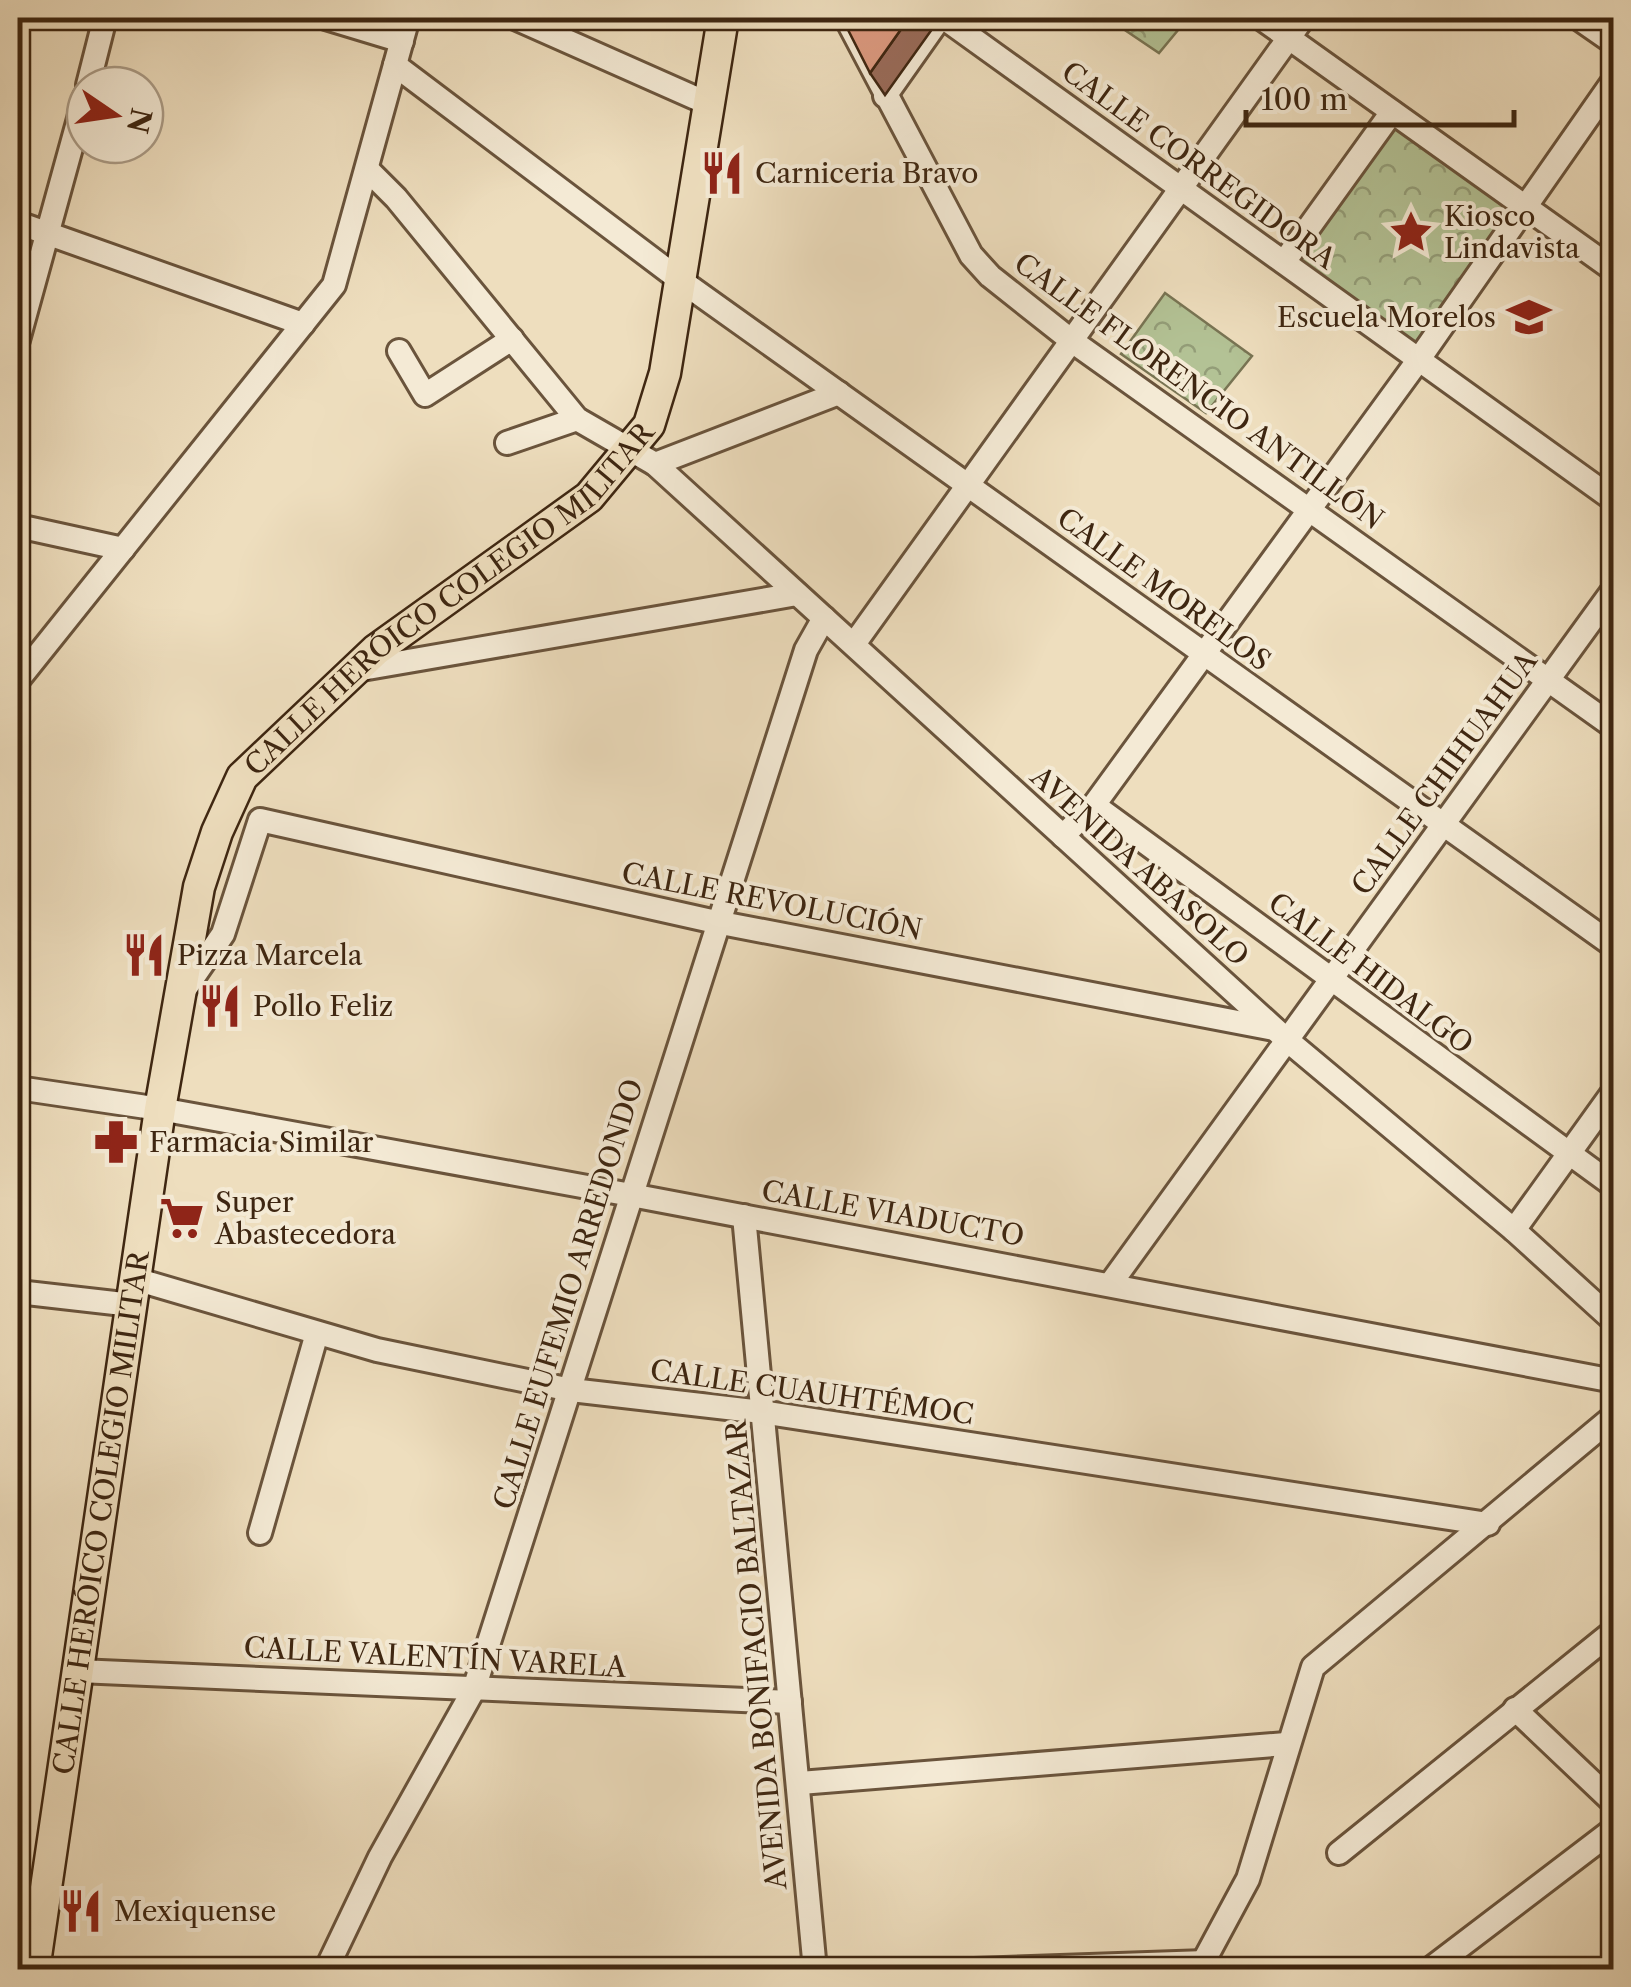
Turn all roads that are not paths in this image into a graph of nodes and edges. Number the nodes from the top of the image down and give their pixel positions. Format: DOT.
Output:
graph roads {
  1 [pos="106,18"];
  2 [pos="326,18"];
  3 [pos="408,18"];
  4 [pos="515,18"];
  5 [pos="722,18"];
  6 [pos="846,18"];
  7 [pos="942,18"];
  8 [pos="1262,18"];
  9 [pos="1303,18"];
  10 [pos="1578,18"];
  11 [pos="1288,37"];
  12 [pos="402,41"];
  13 [pos="1614,43"];
  14 [pos="93,65"];
  15 [pos="395,65"];
  16 [pos="1614,80"];
  17 [pos="885,96"];
  18 [pos="708,104"];
  19 [pos="1392,112"];
  20 [pos="68,165"];
  21 [pos="367,170"];
  22 [pos="1183,190"];
  23 [pos="1526,207"];
  24 [pos="18,223"];
  25 [pos="50,234"];
  26 [pos="1284,262"];
  27 [pos="1614,270"];
  28 [pos="680,280"];
  29 [pos="303,324"];
  30 [pos="512,339"];
  31 [pos="18,340"];
  32 [pos="1072,340"];
  33 [pos="399,351"];
  34 [pos="1417,362"];
  35 [pos="838,393"];
  36 [pos="577,419"];
  37 [pos="506,443"];
  38 [pos="643,457"];
  39 [pos="966,484"];
  40 [pos="1614,500"];
  41 [pos="1309,510"];
  42 [pos="18,526"];
  43 [pos="123,550"];
  44 [pos="1614,588"];
  45 [pos="797,594"];
  46 [pos="824,618"];
  47 [pos="854,644"];
  48 [pos="1204,654"];
  49 [pos="356,670"];
  50 [pos="1549,678"];
  51 [pos="18,680"];
  52 [pos="1614,727"];
  53 [pos="1094,805"];
  54 [pos="260,820"];
  55 [pos="1444,825"];
  56 [pos="1063,836"];
  57 [pos="716,922"];
  58 [pos="1614,946"];
  59 [pos="1330,980"];
  60 [pos="181,995"];
  61 [pos="1280,1034"];
  62 [pos="18,1088"];
  63 [pos="1614,1092"];
  64 [pos="160,1108"];
  65 [pos="1568,1156"];
  66 [pos="1614,1186"];
  67 [pos="631,1195"];
  68 [pos="744,1216"];
  69 [pos="1514,1230"];
  70 [pos="1111,1283"];
  71 [pos="18,1292"];
  72 [pos="133,1292"];
  73 [pos="1614,1321"];
  74 [pos="317,1332"];
  75 [pos="1614,1381"];
  76 [pos="571,1390"];
  77 [pos="762,1412"];
  78 [pos="1614,1416"];
  79 [pos="1488,1524"];
  80 [pos="260,1533"];
  81 [pos="1614,1632"];
  82 [pos="78,1670"];
  83 [pos="474,1689"];
  84 [pos="790,1702"];
  85 [pos="1515,1709"];
  86 [pos="1286,1744"];
  87 [pos="800,1784"];
  88 [pos="1614,1803"];
  89 [pos="1614,1829"];
  90 [pos="1338,1853"];
  91 [pos="1202,1966"];
  92 [pos="1046,1968"];
  93 [pos="34,1970"];
  94 [pos="326,1970"];
  95 [pos="815,1970"];
  96 [pos="974,1970"];
  97 [pos="1429,1970"];
  1 -- 14 [label="street"];
  2 -- 12 [label="street"];
  3 -- 12 [label="street"];
  4 -- 18 [label="street"];
  5 -- 18 [label="main road, CALLE HERÓICO COLEGIO MILITAR"];
  6 -- 17 [label="street, CALLE FLORENCIO ANTILLÓN"];
  7 -- 17 [label="street"];
  7 -- 22 [label="street, CALLE CORREGIDORA"];
  8 -- 11 [label="street"];
  9 -- 11 [label="street"];
  10 -- 13 [label="street"];
  11 -- 19 [label="street"];
  11 -- 22 [label="street"];
  12 -- 15 [label="street"];
  15 -- 21 [label="street"];
  15 -- 28 [label="street, CALLE MORELOS"];
  16 -- 23 [label="street"];
  17 -- 32 [label="street, CALLE FLORENCIO ANTILLÓN"];
  18 -- 28 [label="main road, CALLE HERÓICO COLEGIO MILITAR"];
  19 -- 23 [label="street"];
  19 -- 26 [label="street"];
  20 -- 25 [label="street"];
  21 -- 29 [label="street"];
  21 -- 30 [label="street"];
  22 -- 26 [label="street, CALLE CORREGIDORA"];
  22 -- 32 [label="street"];
  23 -- 27 [label="street"];
  23 -- 34 [label="street"];
  24 -- 25 [label="street"];
  25 -- 29 [label="street"];
  25 -- 31 [label="street"];
  26 -- 34 [label="street, CALLE CORREGIDORA"];
  28 -- 35 [label="street, CALLE MORELOS"];
  28 -- 38 [label="main road, CALLE HERÓICO COLEGIO MILITAR"];
  29 -- 43 [label="street"];
  30 -- 33 [label="street"];
  30 -- 36 [label="street"];
  32 -- 39 [label="street"];
  32 -- 41 [label="street, CALLE FLORENCIO ANTILLÓN"];
  34 -- 40 [label="street, CALLE CORREGIDORA"];
  34 -- 41 [label="street"];
  35 -- 38 [label="street"];
  35 -- 39 [label="street, CALLE MORELOS"];
  36 -- 37 [label="street"];
  36 -- 38 [label="street, AVENIDA ABASOLO"];
  38 -- 45 [label="street, AVENIDA ABASOLO"];
  38 -- 49 [label="main road, CALLE HERÓICO COLEGIO MILITAR"];
  39 -- 47 [label="street"];
  39 -- 48 [label="street, CALLE MORELOS"];
  41 -- 48 [label="street"];
  41 -- 50 [label="street, CALLE FLORENCIO ANTILLÓN"];
  42 -- 43 [label="street"];
  43 -- 51 [label="street"];
  44 -- 50 [label="street, CALLE CHIHUAHUA"];
  45 -- 46 [label="street, AVENIDA ABASOLO"];
  45 -- 49 [label="street"];
  46 -- 47 [label="street, AVENIDA ABASOLO"];
  46 -- 57 [label="street, CALLE EUFEMIO ARREDONDO"];
  47 -- 56 [label="street, AVENIDA ABASOLO"];
  48 -- 53 [label="street"];
  48 -- 55 [label="street, CALLE MORELOS"];
  49 -- 60 [label="main road, CALLE HERÓICO COLEGIO MILITAR"];
  50 -- 52 [label="street, CALLE FLORENCIO ANTILLÓN"];
  50 -- 55 [label="street, CALLE CHIHUAHUA"];
  53 -- 56 [label="street"];
  53 -- 59 [label="street, CALLE HIDALGO"];
  54 -- 57 [label="street, CALLE REVOLUCIÓN"];
  54 -- 60 [label="street, CALLE HERÓICO COLEGIO MILITAR"];
  55 -- 58 [label="street, CALLE MORELOS"];
  55 -- 59 [label="street, CALLE CHIHUAHUA"];
  56 -- 61 [label="street, AVENIDA ABASOLO"];
  57 -- 61 [label="street, CALLE REVOLUCIÓN"];
  57 -- 67 [label="street, CALLE EUFEMIO ARREDONDO"];
  59 -- 61 [label="street, CALLE CHIHUAHUA"];
  59 -- 65 [label="street, CALLE HIDALGO"];
  60 -- 64 [label="main road, CALLE HERÓICO COLEGIO MILITAR"];
  61 -- 69 [label="street, AVENIDA ABASOLO"];
  61 -- 70 [label="street, CALLE CHIHUAHUA"];
  62 -- 64 [label="street, CALLE VIADUCTO"];
  63 -- 65 [label="street"];
  64 -- 67 [label="street, CALLE VIADUCTO"];
  64 -- 72 [label="main road, CALLE HERÓICO COLEGIO MILITAR"];
  65 -- 66 [label="street, CALLE HIDALGO"];
  65 -- 69 [label="street"];
  67 -- 68 [label="street, CALLE VIADUCTO"];
  67 -- 76 [label="street, CALLE EUFEMIO ARREDONDO"];
  68 -- 70 [label="street, CALLE VIADUCTO"];
  68 -- 77 [label="street, AVENIDA BONIFACIO BALTAZAR"];
  69 -- 73 [label="street, AVENIDA ABASOLO"];
  70 -- 75 [label="street, CALLE VIADUCTO"];
  71 -- 72 [label="street, CALLE CUAUHTÉMOC"];
  72 -- 74 [label="street, CALLE CUAUHTÉMOC"];
  72 -- 82 [label="main road, CALLE HERÓICO COLEGIO MILITAR"];
  74 -- 76 [label="street, CALLE CUAUHTÉMOC"];
  74 -- 80 [label="street"];
  76 -- 77 [label="street, CALLE CUAUHTÉMOC"];
  76 -- 83 [label="street, CALLE EUFEMIO ARREDONDO"];
  77 -- 79 [label="street, CALLE CUAUHTÉMOC"];
  77 -- 84 [label="street, AVENIDA BONIFACIO BALTAZAR"];
  78 -- 79 [label="street"];
  79 -- 86 [label="street"];
  81 -- 85 [label="street"];
  82 -- 83 [label="street, CALLE VALENTÍN VARELA"];
  82 -- 93 [label="main road, CALLE HERÓICO COLEGIO MILITAR"];
  83 -- 84 [label="street, CALLE VALENTÍN VARELA"];
  83 -- 94 [label="street, CALLE EUFEMIO ARREDONDO"];
  84 -- 87 [label="street, AVENIDA BONIFACIO BALTAZAR"];
  85 -- 88 [label="street"];
  85 -- 90 [label="street"];
  86 -- 87 [label="street"];
  86 -- 91 [label="street"];
  87 -- 95 [label="street, AVENIDA BONIFACIO BALTAZAR"];
  89 -- 97 [label="street"];
  91 -- 92 [label="street"];
  92 -- 96 [label="street"];
}
